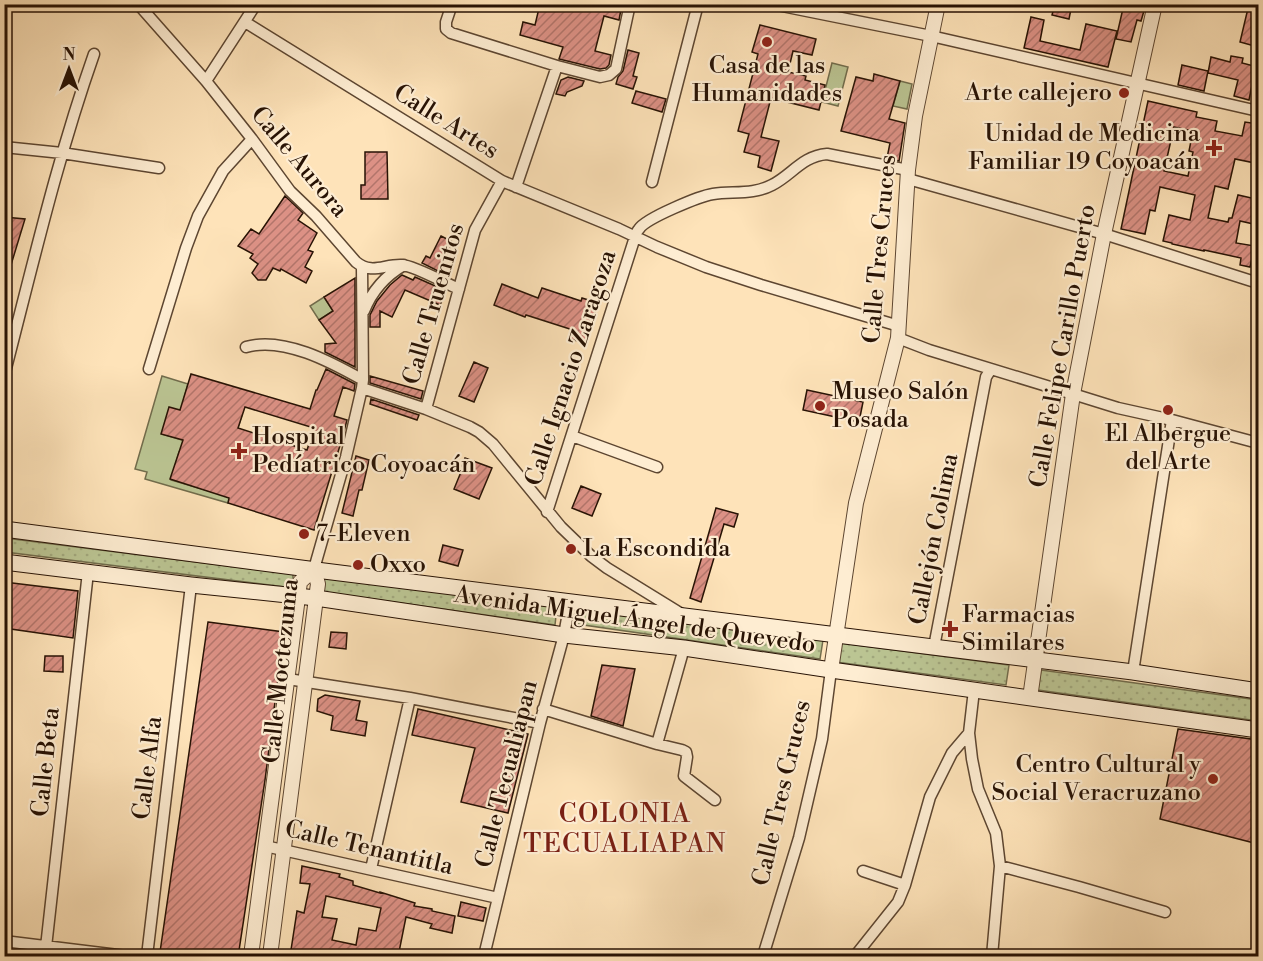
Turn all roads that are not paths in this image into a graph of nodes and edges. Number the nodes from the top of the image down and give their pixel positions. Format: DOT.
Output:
graph roads {
  1 [pos="138,4"];
  2 [pos="256,4"];
  3 [pos="452,4"];
  4 [pos="630,4"];
  5 [pos="698,4"];
  6 [pos="772,4"];
  7 [pos="938,4"];
  8 [pos="1155,4"];
  9 [pos="245,22"];
  10 [pos="931,36"];
  11 [pos="94,54"];
  12 [pos="557,66"];
  13 [pos="206,81"];
  14 [pos="1137,84"];
  15 [pos="1258,111"];
  16 [pos="252,139"];
  17 [pos="4,147"];
  18 [pos="62,153"];
  19 [pos="159,168"];
  20 [pos="908,175"];
  21 [pos="501,181"];
  22 [pos="652,182"];
  23 [pos="516,187"];
  24 [pos="1104,234"];
  25 [pos="635,237"];
  26 [pos="404,265"];
  27 [pos="362,267"];
  28 [pos="1258,282"];
  29 [pos="459,289"];
  30 [pos="362,314"];
  31 [pos="898,332"];
  32 [pos="246,347"];
  33 [pos="149,369"];
  34 [pos="992,369"];
  35 [pos="4,376"];
  36 [pos="363,384"];
  37 [pos="1073,394"];
  38 [pos="426,409"];
  39 [pos="1172,420"];
  40 [pos="572,436"];
  41 [pos="1258,443"];
  42 [pos="657,467"];
  43 [pos="547,512"];
  44 [pos="4,529"];
  45 [pos="4,562"];
  46 [pos="314,569"];
  47 [pos="88,572"];
  48 [pos="191,585"];
  49 [pos="298,596"];
  50 [pos="316,598"];
  51 [pos="570,602"];
  52 [pos="683,615"];
  53 [pos="564,634"];
  54 [pos="837,634"];
  55 [pos="934,647"];
  56 [pos="684,648"];
  57 [pos="1036,660"];
  58 [pos="831,670"];
  59 [pos="1133,672"];
  60 [pos="288,679"];
  61 [pos="306,682"];
  62 [pos="974,690"];
  63 [pos="1258,691"];
  64 [pos="410,698"];
  65 [pos="1030,698"];
  66 [pos="543,710"];
  67 [pos="540,723"];
  68 [pos="1258,730"];
  69 [pos="969,733"];
  70 [pos="657,744"];
  71 [pos="715,800"];
  72 [pos="265,846"];
  73 [pos="283,850"];
  74 [pos="1000,866"];
  75 [pos="371,869"];
  76 [pos="863,871"];
  77 [pos="905,885"];
  78 [pos="498,898"];
  79 [pos="1165,912"];
  80 [pos="4,941"];
  81 [pos="46,952"];
  82 [pos="126,957"];
  83 [pos="147,957"];
  84 [pos="251,957"];
  85 [pos="270,957"];
  86 [pos="484,957"];
  87 [pos="763,957"];
  88 [pos="855,957"];
  89 [pos="992,957"];
  1 -- 13 [label="street, Calle Aurora"];
  2 -- 9 [label="street"];
  3 -- 12 [label="street"];
  4 -- 12 [label="street"];
  5 -- 22 [label="street"];
  6 -- 10 [label="street"];
  7 -- 10 [label="street, Calle Tres Cruces"];
  8 -- 14 [label="street, Calle Felipe Carillo Puerto"];
  9 -- 13 [label="street"];
  9 -- 21 [label="street, Calle Artes"];
  10 -- 14 [label="street"];
  10 -- 20 [label="street, Calle Tres Cruces"];
  11 -- 18 [label="street"];
  12 -- 23 [label="street"];
  13 -- 16 [label="street, Calle Aurora"];
  14 -- 15 [label="street"];
  14 -- 24 [label="street, Calle Felipe Carillo Puerto"];
  16 -- 27 [label="street, Calle Aurora"];
  16 -- 33 [label="street"];
  17 -- 18 [label="street"];
  18 -- 19 [label="street"];
  18 -- 35 [label="street"];
  20 -- 24 [label="street"];
  20 -- 25 [label="street"];
  20 -- 31 [label="street, Calle Tres Cruces"];
  21 -- 23 [label="street, Calle Artes"];
  21 -- 29 [label="street, Calle Truenitos"];
  23 -- 25 [label="street, Calle Artes"];
  24 -- 28 [label="street"];
  24 -- 37 [label="street, Calle Felipe Carillo Puerto"];
  25 -- 31 [label="street, Calle Artes"];
  25 -- 40 [label="street, Calle Ignacio Zaragoza"];
  26 -- 27 [label="street"];
  26 -- 29 [label="street"];
  26 -- 30 [label="street"];
  27 -- 30 [label="street"];
  29 -- 38 [label="street, Calle Truenitos"];
  30 -- 36 [label="street"];
  31 -- 34 [label="street, Calle Artes"];
  31 -- 54 [label="street, Calle Tres Cruces"];
  32 -- 36 [label="street"];
  34 -- 37 [label="street, Calle Artes"];
  34 -- 55 [label="street, Callejón Colima"];
  36 -- 38 [label="street"];
  36 -- 46 [label="street"];
  37 -- 39 [label="street, Calle Artes"];
  37 -- 57 [label="street, Calle Felipe Carillo Puerto"];
  38 -- 43 [label="street"];
  39 -- 41 [label="street, Calle Artes"];
  39 -- 59 [label="street"];
  40 -- 42 [label="street"];
  40 -- 43 [label="street, Calle Ignacio Zaragoza"];
  43 -- 52 [label="street"];
  44 -- 46 [label="main road, Avenida Miguel Ángel de Quevedo"];
  45 -- 47 [label="main road, Avenida Miguel Ángel de Quevedo"];
  46 -- 49 [label="street, Calle Moctezuma"];
  46 -- 50 [label="street, Calle Moctezuma"];
  46 -- 51 [label="main road, Avenida Miguel Ángel de Quevedo"];
  47 -- 48 [label="main road, Avenida Miguel Ángel de Quevedo"];
  47 -- 81 [label="street, Calle Beta"];
  48 -- 49 [label="main road, Avenida Miguel Ángel de Quevedo"];
  48 -- 83 [label="street, Calle Alfa"];
  49 -- 50 [label="main road, Avenida Miguel Ángel de Quevedo"];
  49 -- 60 [label="street, Calle Moctezuma"];
  50 -- 53 [label="main road, Avenida Miguel Ángel de Quevedo"];
  50 -- 61 [label="street, Calle Moctezuma"];
  51 -- 52 [label="main road, Avenida Miguel Ángel de Quevedo"];
  51 -- 53 [label="street, Calle Tecualiapan"];
  52 -- 54 [label="main road, Avenida Miguel Ángel de Quevedo"];
  53 -- 56 [label="main road, Avenida Miguel Ángel de Quevedo"];
  53 -- 66 [label="street, Calle Tecualiapan"];
  54 -- 55 [label="main road, Avenida Miguel Ángel de Quevedo"];
  54 -- 58 [label="street, Calle Tres Cruces"];
  55 -- 57 [label="main road, Avenida Miguel Ángel de Quevedo"];
  56 -- 58 [label="main road, Avenida Miguel Ángel de Quevedo"];
  56 -- 70 [label="street"];
  57 -- 59 [label="main road, Avenida Miguel Ángel de Quevedo"];
  57 -- 65 [label="street, Calle Felipe Carillo Puerto"];
  58 -- 62 [label="main road, Avenida Miguel Ángel de Quevedo"];
  58 -- 87 [label="street, Calle Tres Cruces"];
  59 -- 63 [label="main road, Avenida Miguel Ángel de Quevedo"];
  60 -- 61 [label="street"];
  60 -- 72 [label="street, Calle Moctezuma"];
  61 -- 64 [label="street"];
  61 -- 73 [label="street, Calle Moctezuma"];
  62 -- 65 [label="main road, Avenida Miguel Ángel de Quevedo"];
  62 -- 69 [label="street"];
  64 -- 67 [label="street"];
  64 -- 75 [label="street"];
  65 -- 68 [label="main road, Avenida Miguel Ángel de Quevedo"];
  66 -- 67 [label="street, Calle Tecualiapan"];
  66 -- 70 [label="street"];
  67 -- 78 [label="street, Calle Tecualiapan"];
  69 -- 74 [label="street"];
  69 -- 77 [label="street"];
  70 -- 71 [label="street"];
  72 -- 73 [label="street, Calle Tenantitla"];
  72 -- 84 [label="street, Calle Moctezuma"];
  73 -- 75 [label="street, Calle Tenantitla"];
  73 -- 85 [label="street, Calle Moctezuma"];
  74 -- 79 [label="street"];
  74 -- 89 [label="street"];
  75 -- 78 [label="street, Calle Tenantitla"];
  76 -- 77 [label="street"];
  77 -- 88 [label="street"];
  78 -- 86 [label="street, Calle Tecualiapan"];
  80 -- 81 [label="street"];
  81 -- 82 [label="street"];
}
